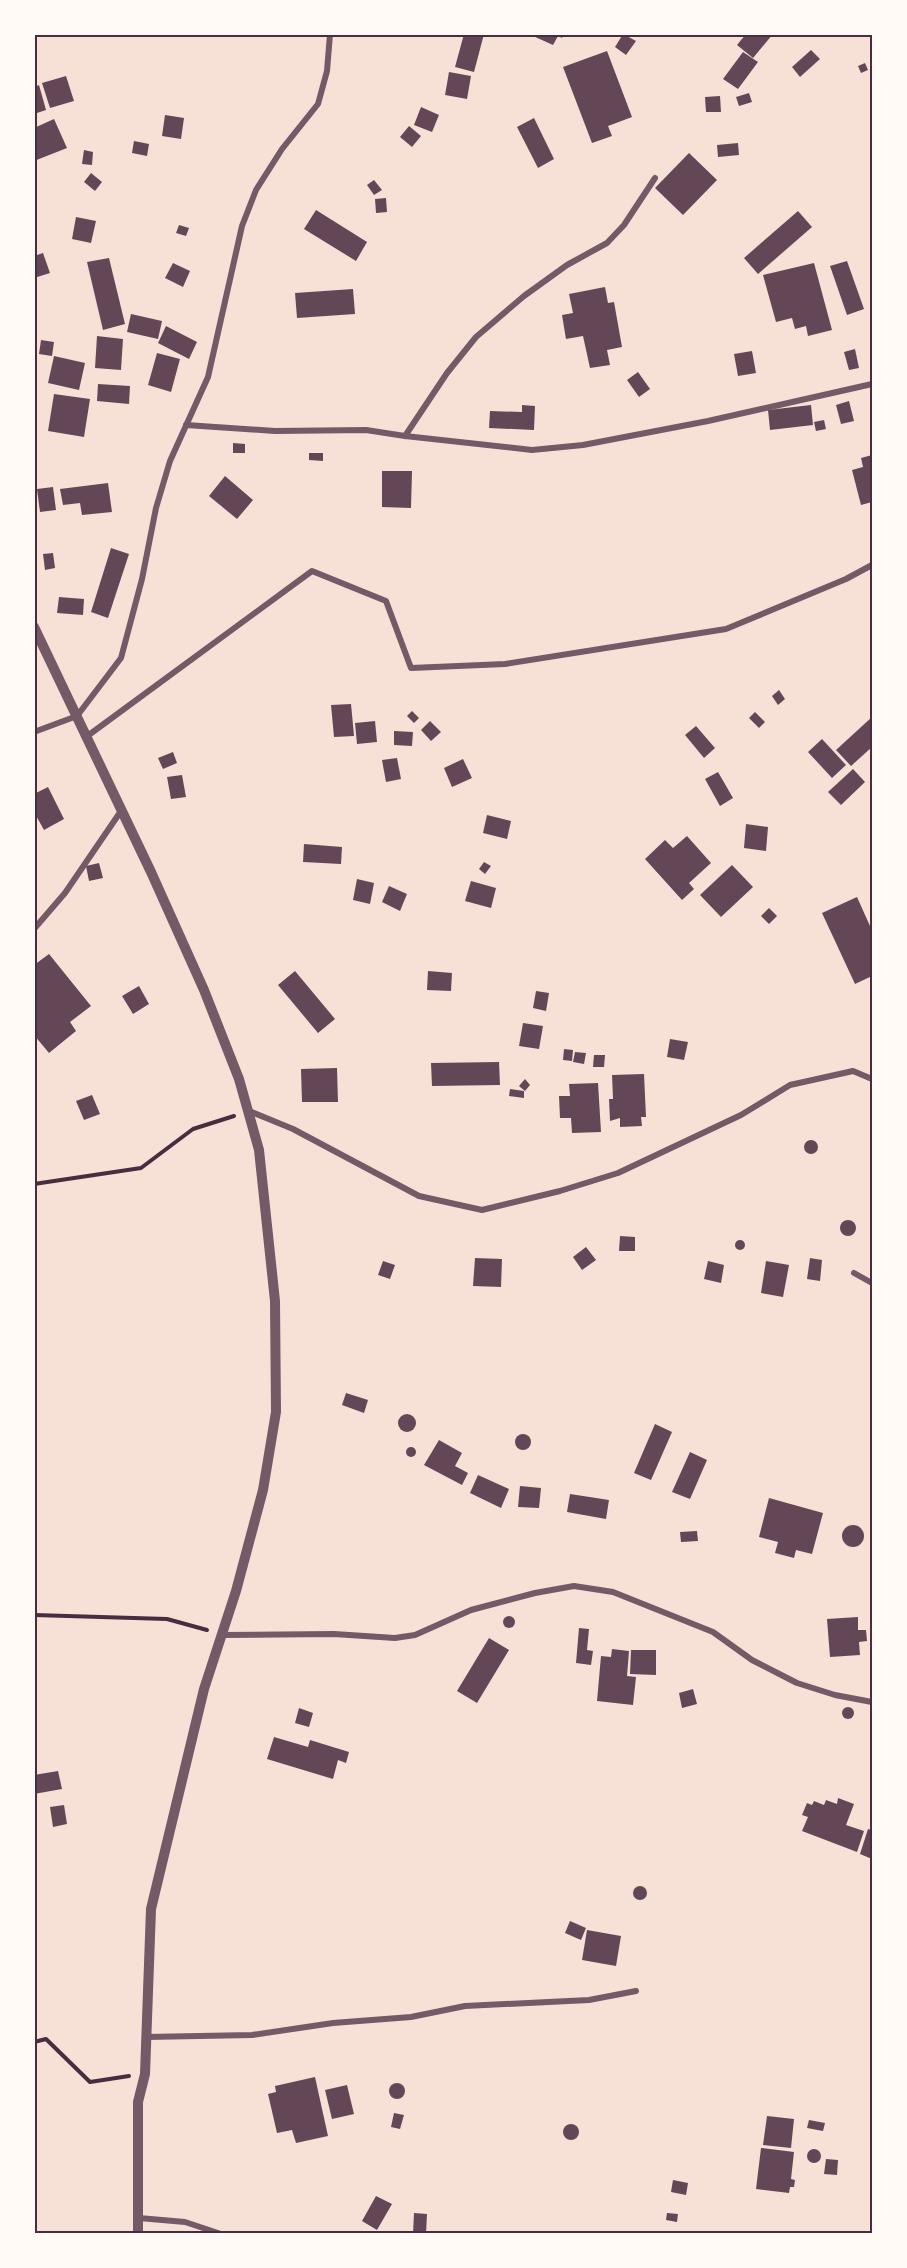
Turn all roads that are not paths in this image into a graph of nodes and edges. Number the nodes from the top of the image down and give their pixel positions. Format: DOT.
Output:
graph roads {
  1 [pos="330,34"];
  2 [pos="655,178"];
  3 [pos="873,384"];
  4 [pos="186,425"];
  5 [pos="405,436"];
  6 [pos="873,565"];
  7 [pos="34,627"];
  8 [pos="77,716"];
  9 [pos="34,732"];
  10 [pos="86,737"];
  11 [pos="121,811"];
  12 [pos="34,929"];
  13 [pos="873,1079"];
  14 [pos="249,1111"];
  15 [pos="854,1273"];
  16 [pos="873,1283"];
  17 [pos="222,1635"];
  18 [pos="873,1702"];
  19 [pos="636,1991"];
  20 [pos="145,2037"];
  21 [pos="139,2218"];
  22 [pos="138,2234"];
  23 [pos="221,2234"];
  1 -- 4 [label="street"];
  2 -- 5 [label="street"];
  3 -- 5 [label="street"];
  4 -- 5 [label="street"];
  4 -- 8 [label="street"];
  6 -- 10 [label="street"];
  7 -- 8 [label="street"];
  8 -- 9 [label="street"];
  8 -- 10 [label="street"];
  10 -- 11 [label="street"];
  11 -- 12 [label="street"];
  11 -- 14 [label="street"];
  13 -- 14 [label="street"];
  14 -- 17 [label="street"];
  15 -- 16 [label="street"];
  17 -- 18 [label="street"];
  17 -- 20 [label="street"];
  19 -- 20 [label="street"];
  20 -- 21 [label="street"];
  21 -- 22 [label="street"];
  21 -- 23 [label="street"];
}
